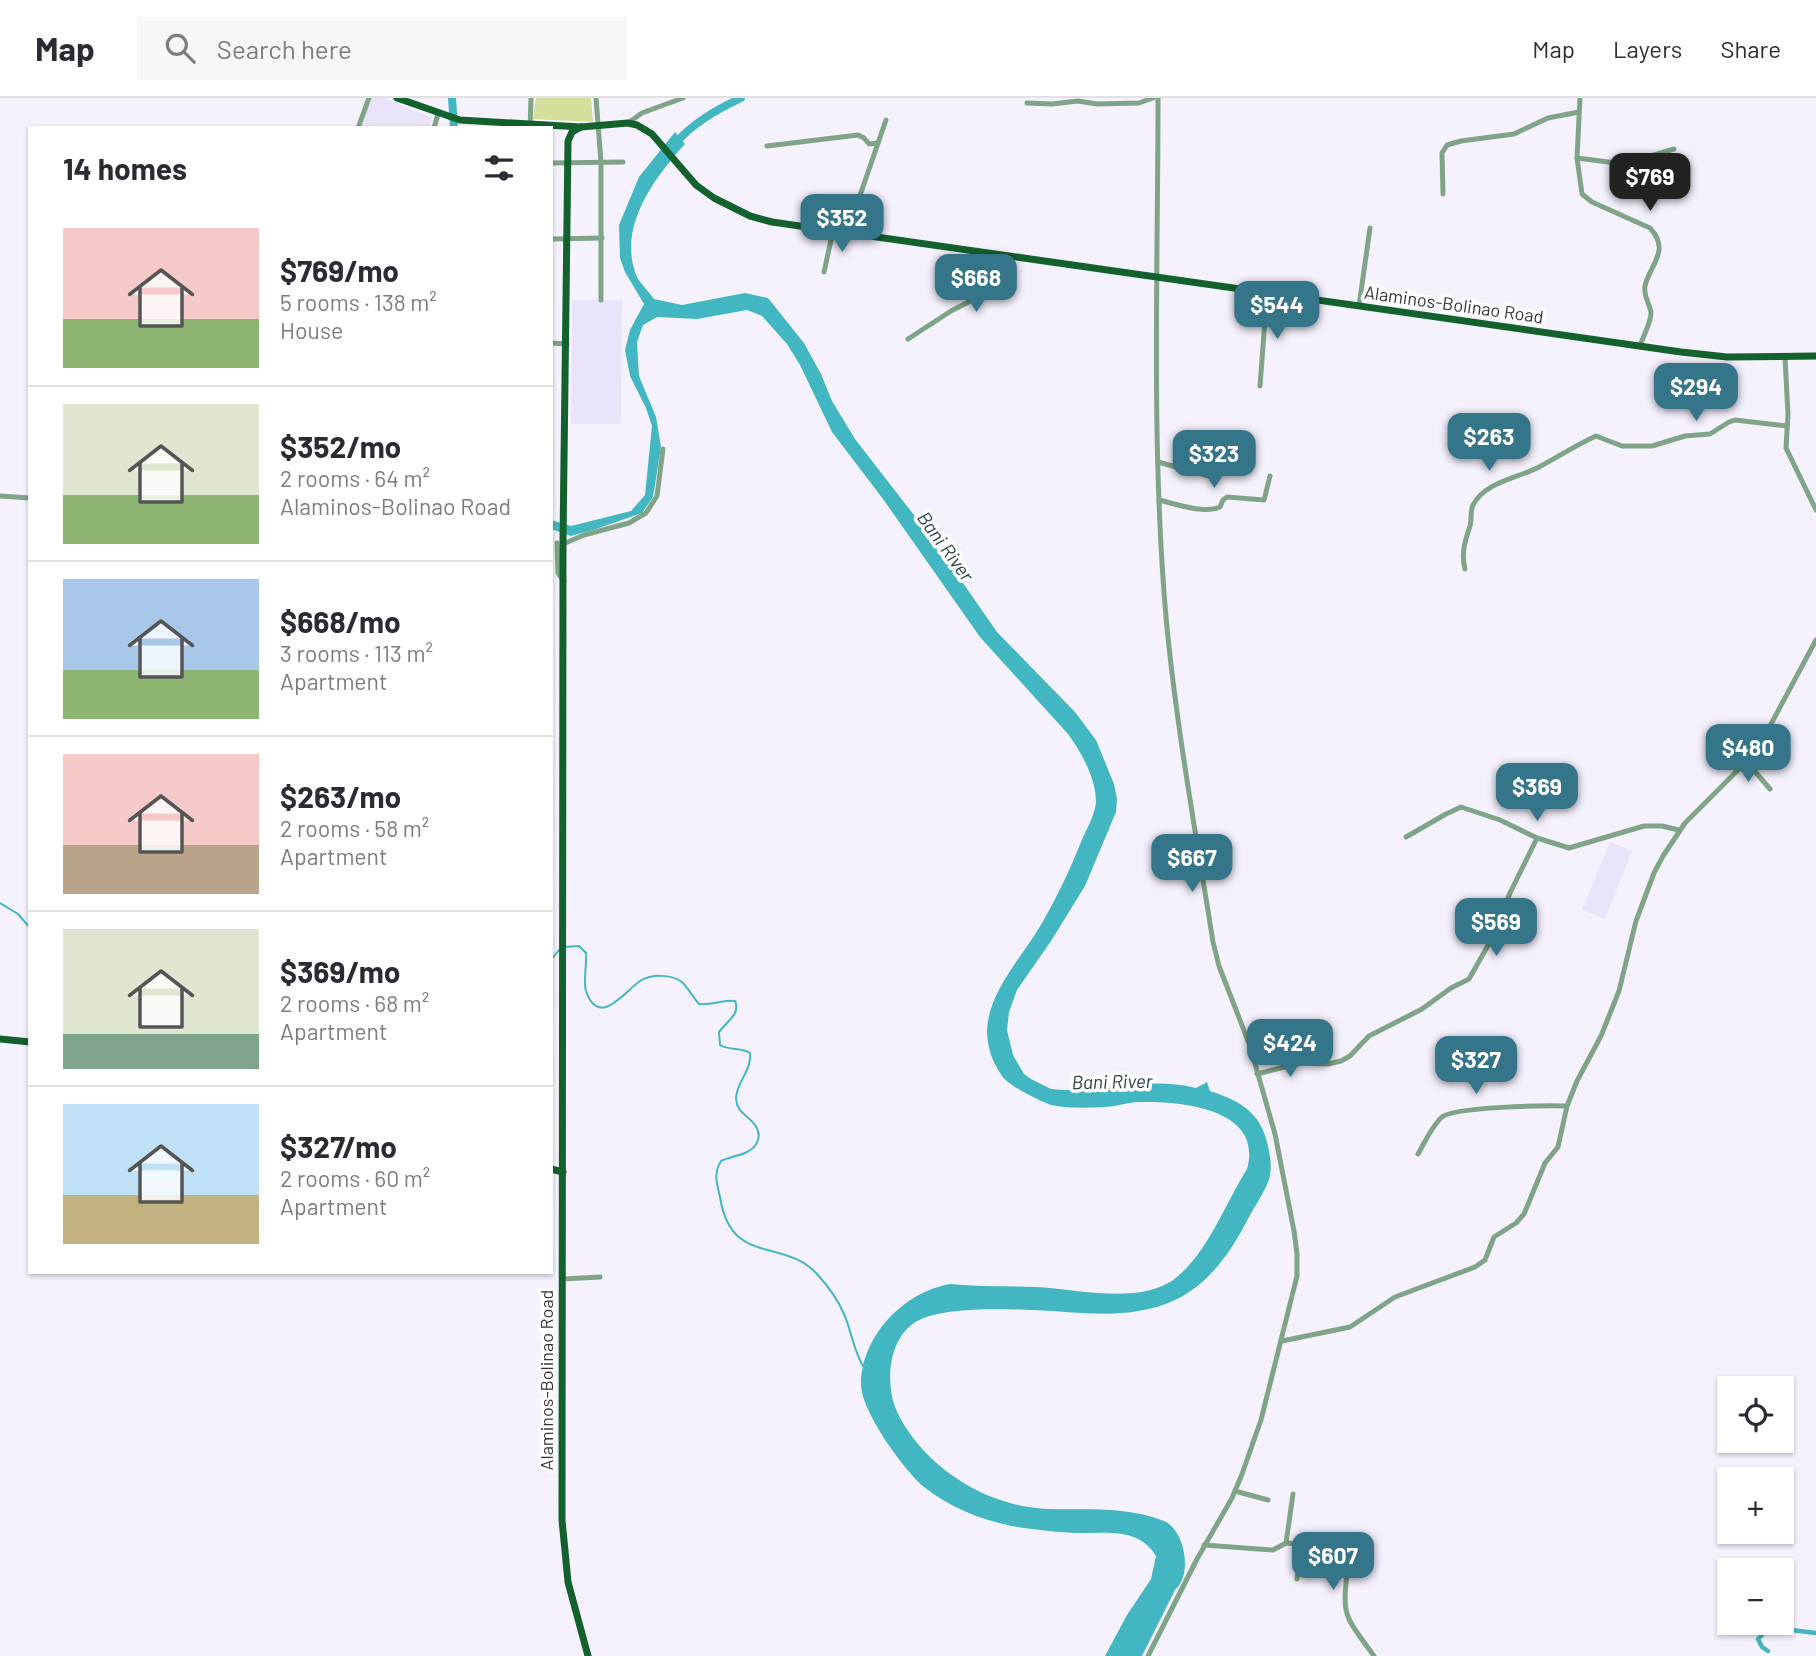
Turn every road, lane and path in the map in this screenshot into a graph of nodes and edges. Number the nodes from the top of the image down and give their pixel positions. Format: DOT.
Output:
graph roads {
  1 [pos="369,98"];
  2 [pos="397,98"];
  3 [pos="531,98"];
  4 [pos="596,98"];
  5 [pos="683,98"];
  6 [pos="1155,98"];
  7 [pos="1580,98"];
  8 [pos="1027,103"];
  9 [pos="1579,112"];
  10 [pos="439,114"];
  11 [pos="886,120"];
  12 [pos="628,123"];
  13 [pos="359,126"];
  14 [pos="435,126"];
  15 [pos="530,126"];
  16 [pos="561,126"];
  17 [pos="598,126"];
  18 [pos="581,127"];
  19 [pos="568,141"];
  20 [pos="878,143"];
  21 [pos="767,146"];
  22 [pos="1674,149"];
  23 [pos="1577,158"];
  24 [pos="568,162"];
  25 [pos="601,162"];
  26 [pos="623,162"];
  27 [pos="553,163"];
  28 [pos="1443,194"];
  29 [pos="1370,228"];
  30 [pos="833,231"];
  31 [pos="847,233"];
  32 [pos="566,238"];
  33 [pos="602,238"];
  34 [pos="553,239"];
  35 [pos="987,252"];
  36 [pos="824,272"];
  37 [pos="1157,276"];
  38 [pos="1267,293"];
  39 [pos="601,300"];
  40 [pos="1359,306"];
  41 [pos="908,339"];
  42 [pos="553,343"];
  43 [pos="567,344"];
  44 [pos="1640,346"];
  45 [pos="1816,356"];
  46 [pos="1785,358"];
  47 [pos="1260,386"];
  48 [pos="1787,426"];
  49 [pos="663,449"];
  50 [pos="1158,463"];
  51 [pos="1270,476"];
  52 [pos="1213,477"];
  53 [pos="0,496"];
  54 [pos="28,498"];
  55 [pos="1159,500"];
  56 [pos="1816,510"];
  57 [pos="561,542"];
  58 [pos="1465,569"];
  59 [pos="1816,639"];
  60 [pos="1746,761"];
  61 [pos="1770,789"];
  62 [pos="1679,830"];
  63 [pos="1406,837"];
  64 [pos="1537,838"];
  65 [pos="0,1039"];
  66 [pos="28,1042"];
  67 [pos="1257,1074"];
  68 [pos="1567,1106"];
  69 [pos="1418,1154"];
  70 [pos="553,1170"];
  71 [pos="563,1172"];
  72 [pos="600,1277"];
  73 [pos="562,1279"];
  74 [pos="1282,1341"];
  75 [pos="1235,1491"];
  76 [pos="1293,1494"];
  77 [pos="1268,1500"];
  78 [pos="1286,1543"];
  79 [pos="1297,1543"];
  80 [pos="1204,1545"];
  81 [pos="1297,1579"];
  82 [pos="588,1656"];
  83 [pos="1148,1656"];
  84 [pos="1374,1656"];
  1 -- 13 [label="street"];
  2 -- 10 [label="main road"];
  3 -- 15 [label="street"];
  4 -- 17 [label="street"];
  5 -- 12 [label="street"];
  6 -- 8 [label="street"];
  6 -- 37 [label="street"];
  7 -- 9 [label="street"];
  9 -- 23 [label="street"];
  9 -- 28 [label="street"];
  10 -- 14 [label="street"];
  10 -- 15 [label="main road"];
  11 -- 20 [label="street"];
  12 -- 17 [label="main road"];
  12 -- 30 [label="main road, Alaminos-Bolinao Road"];
  15 -- 16 [label="main road"];
  16 -- 18 [label="main road"];
  16 -- 19 [label="main road"];
  17 -- 18 [label="main road"];
  17 -- 25 [label="street"];
  18 -- 19 [label="main road"];
  19 -- 24 [label="main road, Alaminos-Bolinao Road"];
  20 -- 21 [label="street"];
  20 -- 31 [label="street"];
  22 -- 23 [label="street"];
  23 -- 44 [label="street"];
  24 -- 25 [label="street"];
  24 -- 27 [label="street"];
  24 -- 32 [label="main road, Alaminos-Bolinao Road"];
  25 -- 26 [label="street"];
  25 -- 33 [label="street"];
  29 -- 40 [label="street"];
  30 -- 31 [label="main road, Alaminos-Bolinao Road"];
  30 -- 36 [label="street"];
  31 -- 35 [label="main road, Alaminos-Bolinao Road"];
  32 -- 33 [label="street"];
  32 -- 34 [label="street"];
  32 -- 43 [label="main road, Alaminos-Bolinao Road"];
  33 -- 39 [label="street"];
  35 -- 37 [label="main road, Alaminos-Bolinao Road"];
  35 -- 41 [label="street"];
  37 -- 38 [label="main road, Alaminos-Bolinao Road"];
  37 -- 50 [label="street"];
  38 -- 40 [label="main road, Alaminos-Bolinao Road"];
  38 -- 47 [label="street"];
  40 -- 44 [label="main road, Alaminos-Bolinao Road"];
  42 -- 43 [label="street"];
  43 -- 57 [label="main road, Alaminos-Bolinao Road"];
  44 -- 46 [label="main road, Alaminos-Bolinao Road"];
  45 -- 46 [label="main road, Alaminos-Bolinao Road"];
  46 -- 48 [label="street"];
  48 -- 56 [label="street"];
  48 -- 58 [label="street"];
  49 -- 57 [label="street"];
  50 -- 52 [label="street"];
  50 -- 55 [label="street"];
  51 -- 55 [label="street"];
  53 -- 54 [label="street"];
  55 -- 67 [label="street"];
  57 -- 71 [label="main road, Alaminos-Bolinao Road"];
  59 -- 60 [label="street"];
  60 -- 61 [label="street"];
  60 -- 62 [label="street"];
  62 -- 64 [label="street"];
  62 -- 68 [label="street"];
  63 -- 64 [label="street"];
  64 -- 67 [label="street"];
  65 -- 66 [label="main road"];
  67 -- 74 [label="street"];
  68 -- 69 [label="street"];
  68 -- 74 [label="street"];
  70 -- 71 [label="main road"];
  71 -- 73 [label="main road, Alaminos-Bolinao Road"];
  72 -- 73 [label="street"];
  73 -- 82 [label="main road, Alaminos-Bolinao Road"];
  74 -- 75 [label="street"];
  75 -- 77 [label="street"];
  75 -- 80 [label="street"];
  76 -- 78 [label="street"];
  78 -- 79 [label="street"];
  78 -- 80 [label="street"];
  79 -- 81 [label="street"];
  79 -- 84 [label="street"];
  80 -- 83 [label="street"];
}
